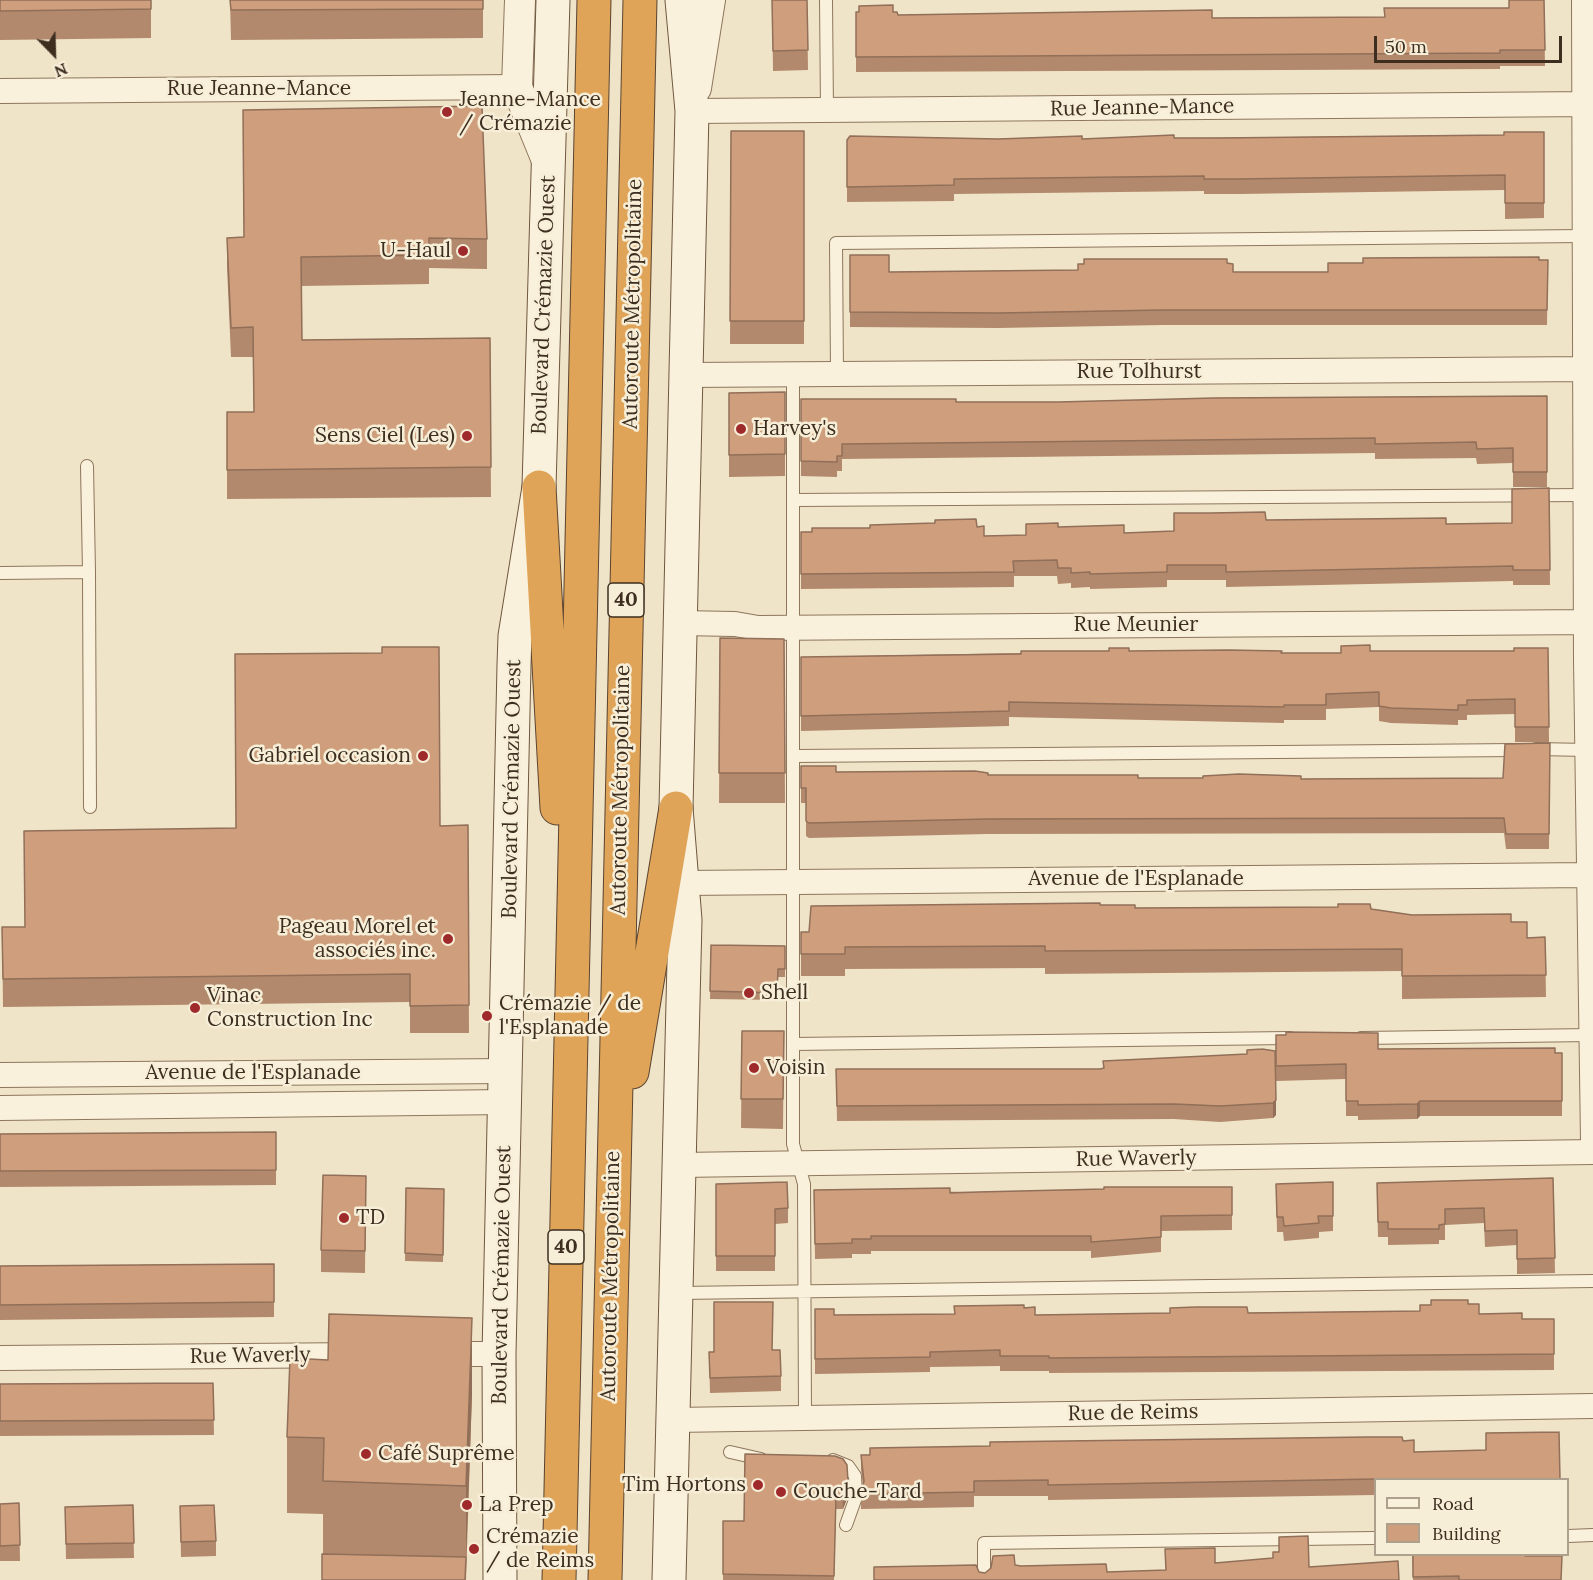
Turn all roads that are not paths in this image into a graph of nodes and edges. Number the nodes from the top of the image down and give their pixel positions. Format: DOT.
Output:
graph roads {
  1 [pos="520,0"];
  2 [pos="553,0"];
  3 [pos="594,0"];
  4 [pos="640,0"];
  5 [pos="682,0"];
  6 [pos="710,0"];
  7 [pos="826,0"];
  8 [pos="1584,0"];
  9 [pos="517,87"];
  10 [pos="0,92"];
  11 [pos="1588,104"];
  12 [pos="692,111"];
  13 [pos="827,111"];
  14 [pos="548,163"];
  15 [pos="1585,236"];
  16 [pos="1590,369"];
  17 [pos="793,374"];
  18 [pos="837,374"];
  19 [pos="685,375"];
  20 [pos="87,466"];
  21 [pos="539,487"];
  22 [pos="1586,495"];
  23 [pos="794,500"];
  24 [pos="89,572"];
  25 [pos="0,573"];
  26 [pos="1590,622"];
  27 [pos="680,623"];
  28 [pos="795,627"];
  29 [pos="1588,750"];
  30 [pos="795,756"];
  31 [pos="90,807"];
  32 [pos="676,808"];
  33 [pos="1590,875"];
  34 [pos="794,881"];
  35 [pos="682,883"];
  36 [pos="1592,1035"];
  37 [pos="1304,1038"];
  38 [pos="1348,1038"];
  39 [pos="793,1044"];
  40 [pos="570,1049"];
  41 [pos="0,1074"];
  42 [pos="507,1087"];
  43 [pos="0,1108"];
  44 [pos="1593,1141"];
  45 [pos="1593,1152"];
  46 [pos="679,1165"];
  47 [pos="798,1165"];
  48 [pos="612,1201"];
  49 [pos="1593,1281"];
  50 [pos="804,1292"];
  51 [pos="678,1293"];
  52 [pos="500,1354"];
  53 [pos="0,1358"];
  54 [pos="1593,1406"];
  55 [pos="805,1417"];
  56 [pos="673,1420"];
  57 [pos="730,1452"];
  58 [pos="775,1459"];
  59 [pos="822,1459"];
  60 [pos="846,1525"];
  61 [pos="1593,1535"];
  62 [pos="1569,1536"];
  63 [pos="1374,1538"];
  64 [pos="500,1580"];
  65 [pos="559,1580"];
  66 [pos="605,1580"];
  67 [pos="669,1580"];
  68 [pos="984,1580"];
  1 -- 9 [label="street"];
  2 -- 14 [label="main road, Boulevard Crémazie Ouest"];
  3 -- 40 [label="highway, Autoroute Métropolitaine / 40"];
  4 -- 48 [label="highway, Autoroute Métropolitaine / 40"];
  5 -- 12 [label="main road"];
  6 -- 12 [label="street"];
  7 -- 13 [label="lane"];
  8 -- 11 [label="street"];
  9 -- 10 [label="street, Rue Jeanne-Mance"];
  9 -- 14 [label="street"];
  11 -- 13 [label="street, Rue Jeanne-Mance"];
  11 -- 15 [label="street"];
  12 -- 13 [label="street, Rue Jeanne-Mance"];
  12 -- 19 [label="main road"];
  14 -- 21 [label="main road, Boulevard Crémazie Ouest"];
  15 -- 16 [label="street"];
  15 -- 18 [label="lane"];
  16 -- 18 [label="street, Rue Tolhurst"];
  16 -- 22 [label="street"];
  17 -- 18 [label="street, Rue Tolhurst"];
  17 -- 19 [label="street, Rue Tolhurst"];
  17 -- 23 [label="lane"];
  19 -- 27 [label="main road"];
  20 -- 24 [label="lane"];
  21 -- 40 [label="highway"];
  21 -- 42 [label="main road, Boulevard Crémazie Ouest"];
  22 -- 23 [label="lane"];
  22 -- 26 [label="street"];
  23 -- 28 [label="lane"];
  24 -- 25 [label="lane"];
  24 -- 31 [label="lane"];
  26 -- 28 [label="street, Rue Meunier"];
  26 -- 29 [label="street"];
  27 -- 28 [label="street, Rue Meunier"];
  27 -- 32 [label="main road"];
  28 -- 30 [label="lane"];
  29 -- 30 [label="lane"];
  29 -- 33 [label="street"];
  30 -- 34 [label="lane"];
  32 -- 35 [label="main road"];
  32 -- 48 [label="highway"];
  33 -- 34 [label="street, Avenue de l'Esplanade"];
  33 -- 36 [label="street"];
  34 -- 35 [label="street, Avenue de l'Esplanade"];
  34 -- 39 [label="lane"];
  35 -- 46 [label="main road"];
  36 -- 38 [label="lane"];
  36 -- 44 [label="street"];
  37 -- 39 [label="lane"];
  39 -- 47 [label="lane"];
  40 -- 65 [label="highway, Autoroute Métropolitaine / 40"];
  41 -- 42 [label="street, Avenue de l'Esplanade"];
  42 -- 43 [label="street, Avenue de l'Esplanade"];
  42 -- 52 [label="main road, Boulevard Crémazie Ouest"];
  45 -- 47 [label="street, Rue Waverly"];
  46 -- 47 [label="street, Rue Waverly"];
  46 -- 51 [label="main road"];
  47 -- 50 [label="lane"];
  48 -- 66 [label="highway, Autoroute Métropolitaine / 40"];
  49 -- 50 [label="lane"];
  50 -- 51 [label="lane"];
  50 -- 55 [label="lane"];
  51 -- 56 [label="main road"];
  52 -- 53 [label="street, Rue Waverly"];
  52 -- 64 [label="main road, Boulevard Crémazie Ouest"];
  54 -- 55 [label="street, Rue de Reims"];
  55 -- 56 [label="street, Rue de Reims"];
  56 -- 67 [label="main road"];
  57 -- 58 [label="lane"];
  59 -- 60 [label="lane"];
  61 -- 62 [label="lane"];
  63 -- 68 [label="lane"];
}
